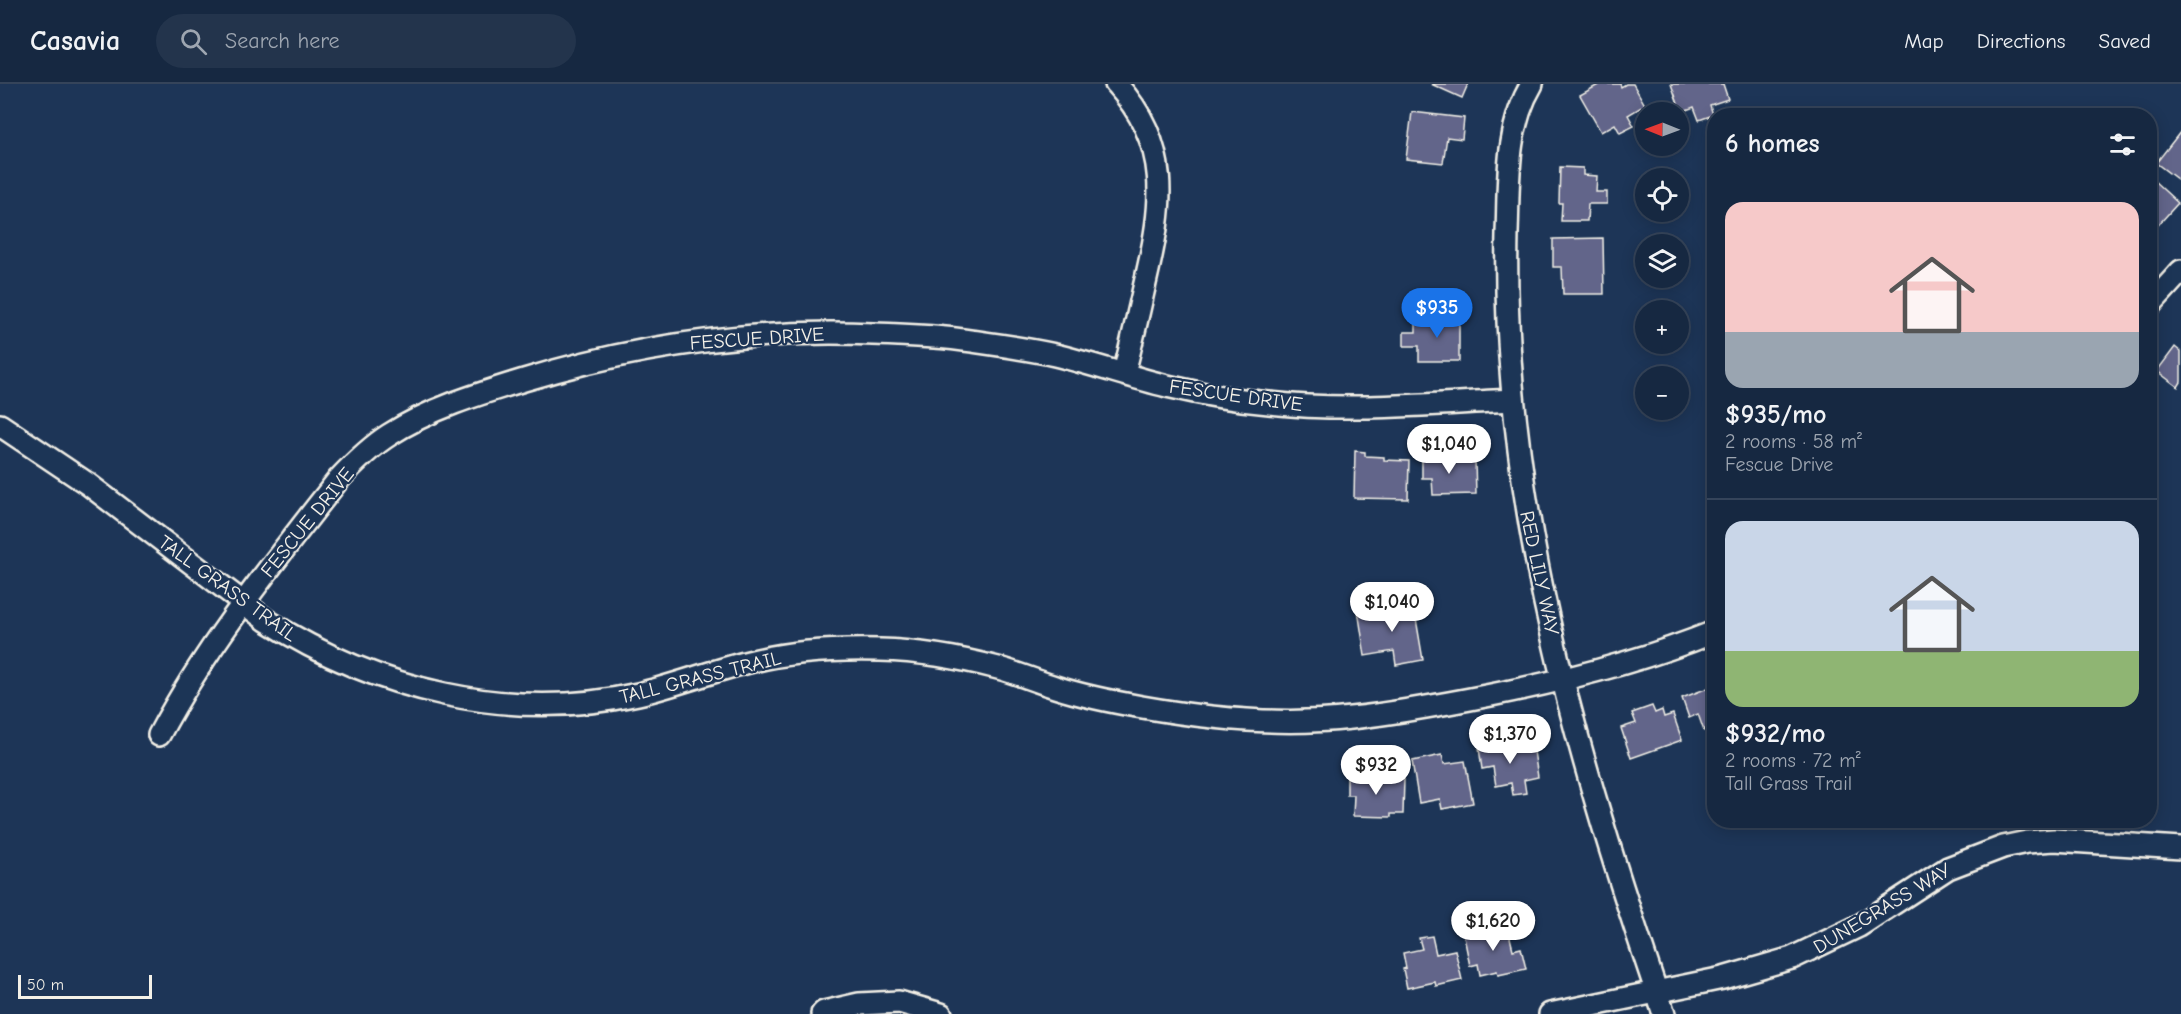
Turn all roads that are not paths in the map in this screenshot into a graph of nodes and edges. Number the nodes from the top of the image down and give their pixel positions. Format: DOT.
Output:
graph roads {
  1 [pos="1116,84"];
  2 [pos="1532,84"];
  3 [pos="2181,271"];
  4 [pos="2157,297"];
  5 [pos="1124,373"];
  6 [pos="1513,400"];
  7 [pos="0,425"];
  8 [pos="243,602"];
  9 [pos="1707,635"];
  10 [pos="1563,679"];
  11 [pos="159,735"];
  12 [pos="2181,848"];
  13 [pos="1656,992"];
  14 [pos="822,1014"];
  15 [pos="941,1014"];
  16 [pos="1550,1014"];
  17 [pos="1664,1014"];
  1 -- 5 [label="street"];
  2 -- 6 [label="street, RED LILY WAY"];
  3 -- 4 [label="street"];
  5 -- 6 [label="street, FESCUE DRIVE"];
  5 -- 8 [label="street, FESCUE DRIVE"];
  6 -- 10 [label="street, RED LILY WAY"];
  7 -- 8 [label="street, TALL GRASS TRAIL"];
  8 -- 10 [label="street, TALL GRASS TRAIL"];
  8 -- 11 [label="street, FESCUE DRIVE"];
  9 -- 10 [label="street, TALL GRASS TRAIL"];
  10 -- 13 [label="street, RED LILY WAY"];
  12 -- 13 [label="street, DUNEGRASS WAY"];
  13 -- 16 [label="street, DUNEGRASS WAY"];
  13 -- 17 [label="street, RED LILY WAY"];
  14 -- 15 [label="street"];
}
